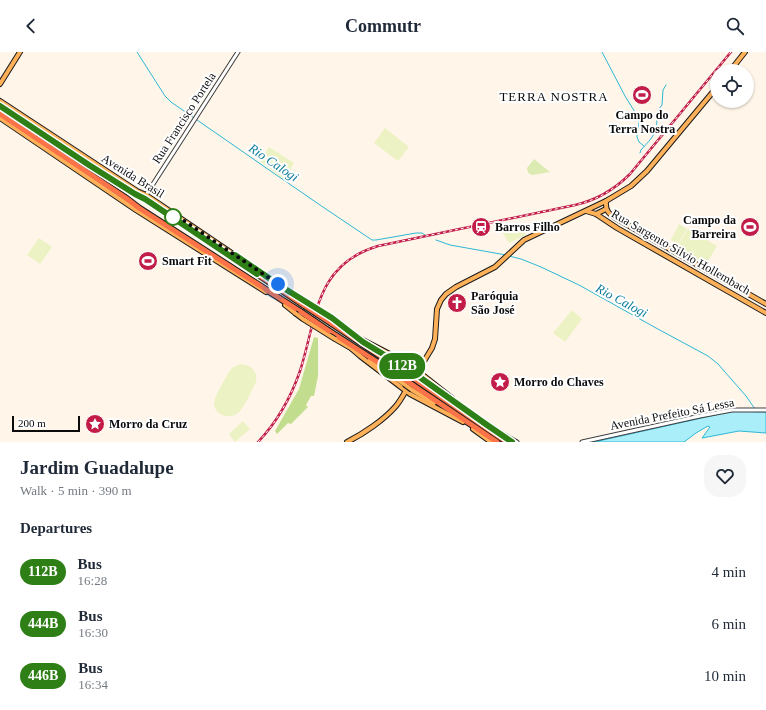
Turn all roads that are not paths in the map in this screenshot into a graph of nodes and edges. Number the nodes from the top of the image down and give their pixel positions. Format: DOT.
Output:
graph roads {
  1 [pos="20,52"];
  2 [pos="238,52"];
  3 [pos="745,52"];
  4 [pos="736,64"];
  5 [pos="0,84"];
  6 [pos="710,95"];
  7 [pos="0,101"];
  8 [pos="0,106"];
  9 [pos="0,114"];
  10 [pos="0,118"];
  11 [pos="146,195"];
  12 [pos="606,201"];
  13 [pos="598,205"];
  14 [pos="606,208"];
  15 [pos="585,211"];
  16 [pos="596,214"];
  17 [pos="672,251"];
  18 [pos="235,255"];
  19 [pos="668,257"];
  20 [pos="236,274"];
  21 [pos="257,274"];
  22 [pos="259,285"];
  23 [pos="741,290"];
  24 [pos="737,297"];
  25 [pos="306,304"];
  26 [pos="766,304"];
  27 [pos="298,312"];
  28 [pos="766,313"];
  29 [pos="331,321"];
  30 [pos="354,336"];
  31 [pos="352,348"];
  32 [pos="418,371"];
  33 [pos="410,373"];
  34 [pos="420,380"];
  35 [pos="405,383"];
  36 [pos="413,388"];
  37 [pos="406,391"];
  38 [pos="460,406"];
  39 [pos="766,410"];
  40 [pos="463,422"];
  41 [pos="499,433"];
  42 [pos="347,442"];
  43 [pos="491,442"];
  44 [pos="497,442"];
  45 [pos="508,442"];
  46 [pos="512,442"];
  47 [pos="517,442"];
  48 [pos="582,442"];
  1 -- 5 [label="main road"];
  2 -- 11 [label="street, Rua Francisco Portela"];
  3 -- 4 [label="main road"];
  6 -- 12 [label="main road"];
  7 -- 11 [label="main road, Avenida Brasil"];
  8 -- 21 [label="highway, Avenida Brasil"];
  9 -- 22 [label="highway, Avenida Brasil"];
  10 -- 20 [label="main road, Avenida Brasil"];
  11 -- 18 [label="main road, Avenida Brasil"];
  12 -- 13 [label="main road"];
  12 -- 14 [label="main road, Rua Sargento Silvio Hollembach"];
  13 -- 15 [label="main road"];
  13 -- 16 [label="main road"];
  14 -- 16 [label="main road"];
  14 -- 17 [label="main road, Rua Sargento Silvio Hollembach"];
  15 -- 16 [label="main road, Rua Sargento Silvio Hollembach"];
  15 -- 32 [label="main road"];
  16 -- 19 [label="main road, Rua Sargento Silvio Hollembach"];
  17 -- 19 [label="main road"];
  17 -- 23 [label="main road, Rua Sargento Silvio Hollembach"];
  18 -- 21 [label="main road"];
  18 -- 25 [label="main road, Avenida Brasil"];
  19 -- 24 [label="main road, Rua Sargento Silvio Hollembach"];
  20 -- 22 [label="main road"];
  20 -- 27 [label="main road, Avenida Brasil"];
  21 -- 25 [label="highway, Avenida Brasil"];
  22 -- 27 [label="highway, Avenida Brasil"];
  23 -- 24 [label="main road"];
  23 -- 26 [label="main road, Rua Sargento Silvio Hollembach"];
  24 -- 28 [label="main road, Rua Sargento Silvio Hollembach"];
  25 -- 29 [label="highway, Avenida Brasil, bridge"];
  27 -- 31 [label="main road, Avenida Brasil, bridge"];
  27 -- 35 [label="highway, Avenida Brasil, bridge"];
  29 -- 30 [label="main road, Avenida Brasil"];
  29 -- 33 [label="highway, Avenida Brasil"];
  30 -- 32 [label="main road"];
  30 -- 33 [label="main road, Avenida Brasil"];
  31 -- 35 [label="main road, Avenida Brasil"];
  31 -- 37 [label="main road"];
  32 -- 37 [label="main road"];
  32 -- 38 [label="main road"];
  33 -- 34 [label="highway, Avenida Brasil, bridge"];
  34 -- 38 [label="main road, Avenida Brasil"];
  34 -- 45 [label="highway, Avenida Brasil"];
  35 -- 36 [label="highway, Avenida Brasil, bridge"];
  36 -- 40 [label="main road, Avenida Brasil"];
  36 -- 44 [label="highway, Avenida Brasil"];
  37 -- 40 [label="main road"];
  37 -- 42 [label="main road"];
  38 -- 41 [label="main road, Avenida Brasil"];
  39 -- 48 [label="street, Avenida Prefeito Sá Lessa"];
  40 -- 43 [label="main road, Avenida Brasil"];
  41 -- 46 [label="main road, Avenida Brasil"];
  41 -- 47 [label="street"];
}
